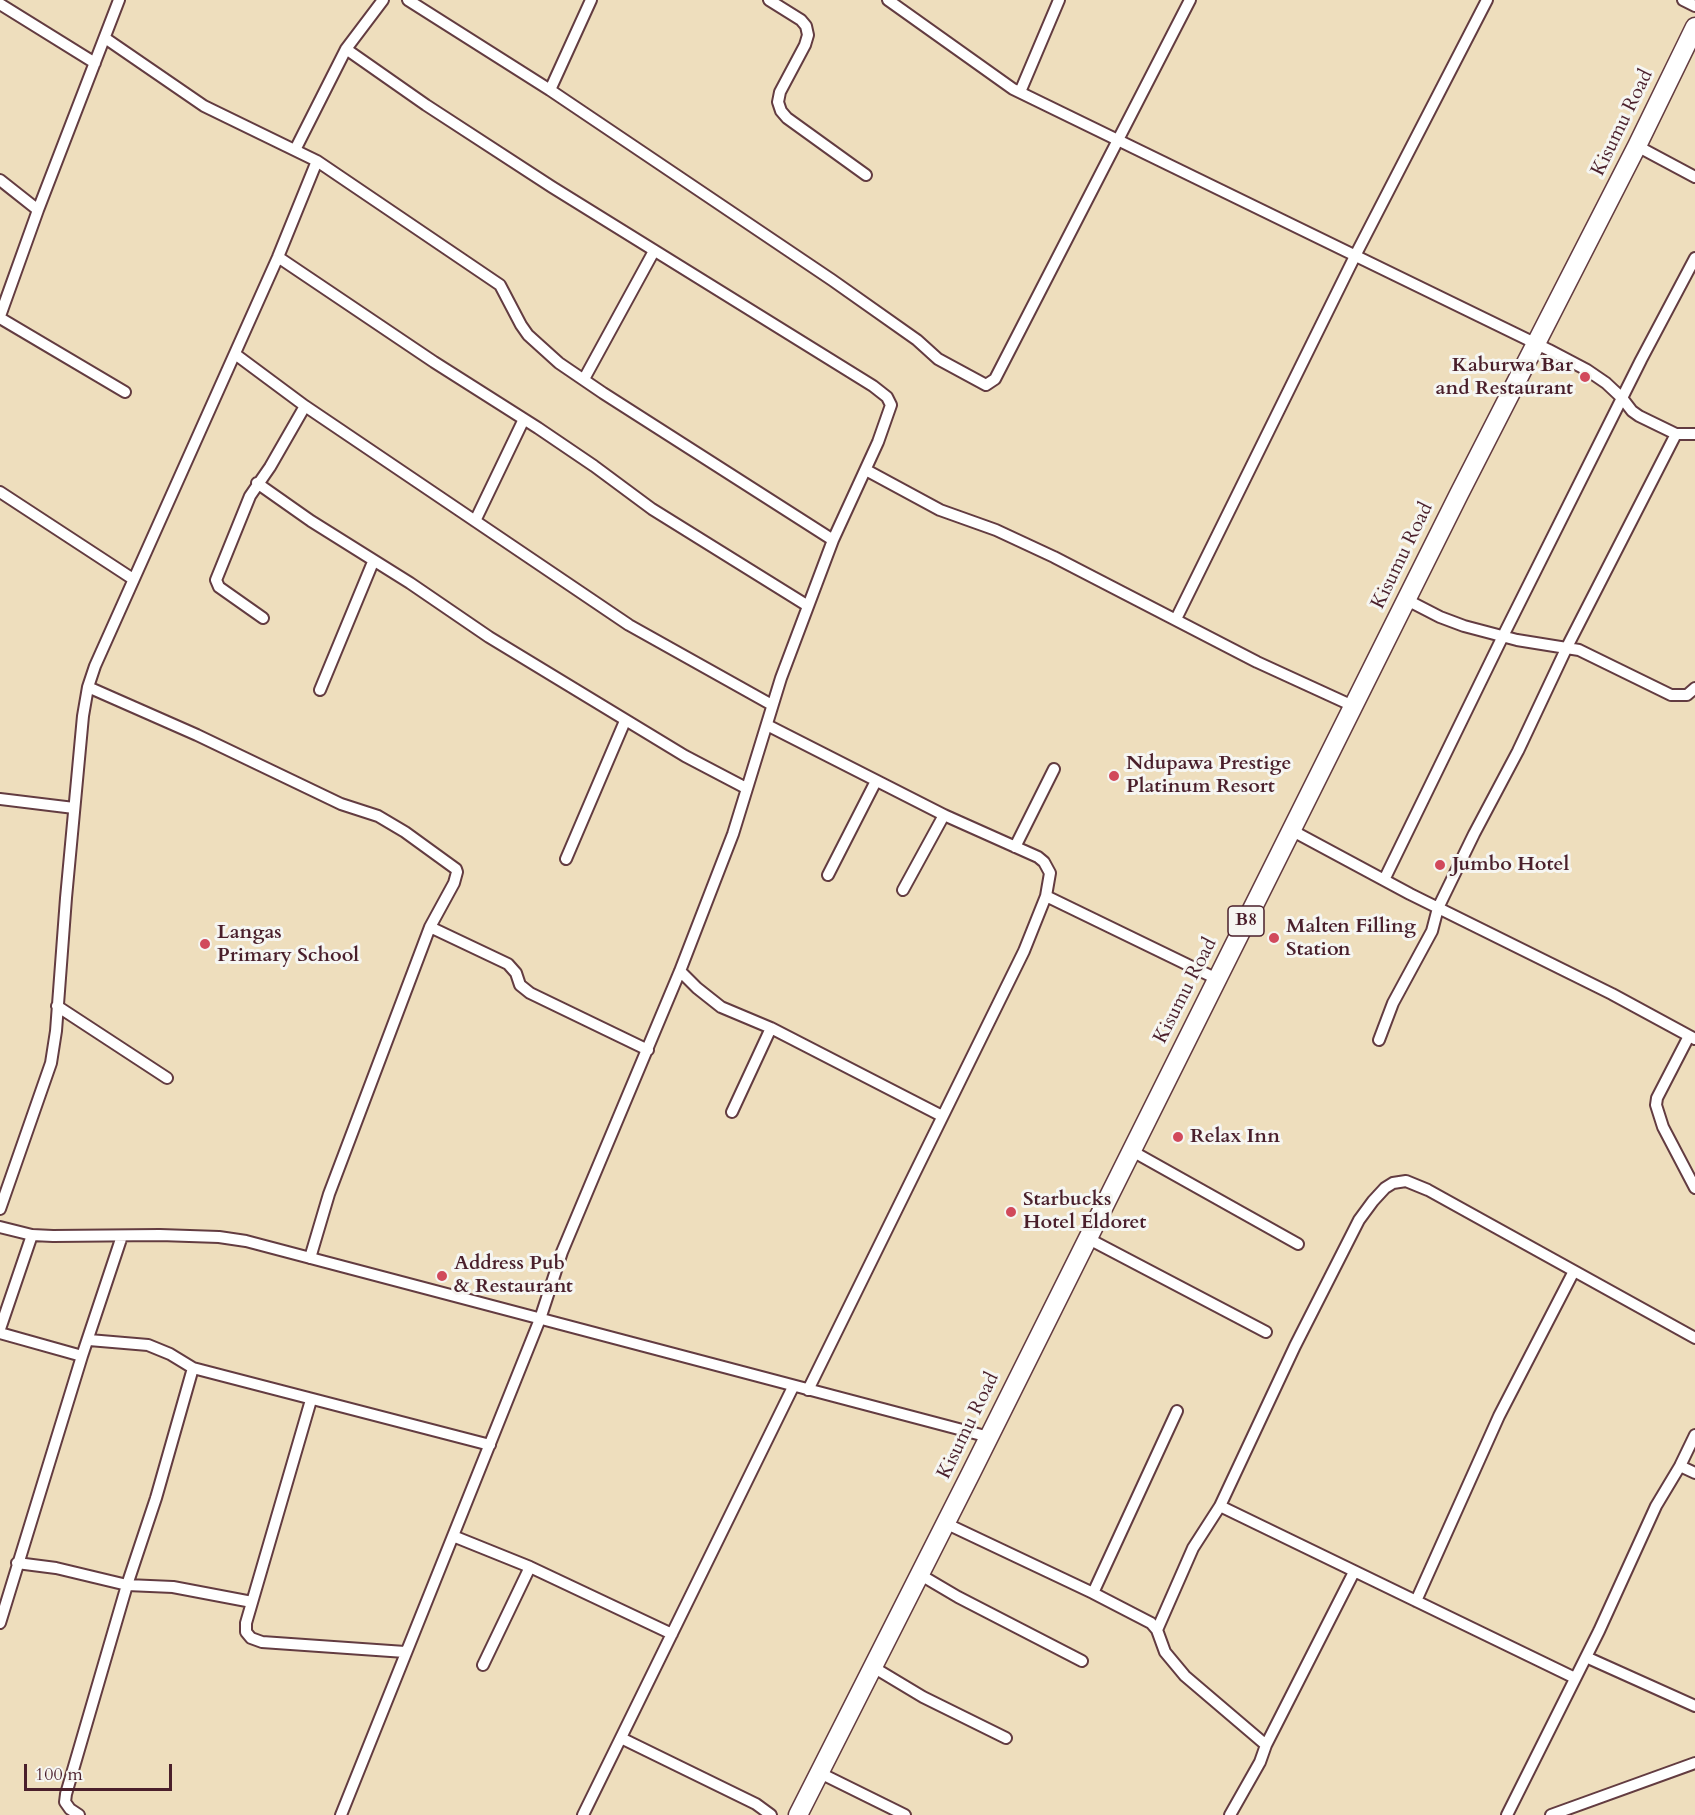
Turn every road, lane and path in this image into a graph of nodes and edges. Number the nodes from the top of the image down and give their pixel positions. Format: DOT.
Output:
graph roads {
  1 [pos="119,0"];
  2 [pos="383,0"];
  3 [pos="591,0"];
  4 [pos="770,0"];
  5 [pos="888,0"];
  6 [pos="1059,0"];
  7 [pos="1190,0"];
  8 [pos="1487,0"];
  9 [pos="1683,0"];
  10 [pos="413,1"];
  11 [pos="0,4"];
  12 [pos="1695,6"];
  13 [pos="1695,27"];
  14 [pos="105,38"];
  15 [pos="346,49"];
  16 [pos="95,63"];
  17 [pos="550,90"];
  18 [pos="1020,92"];
  19 [pos="1116,141"];
  20 [pos="1637,146"];
  21 [pos="295,150"];
  22 [pos="316,161"];
  23 [pos="866,175"];
  24 [pos="1695,177"];
  25 [pos="0,180"];
  26 [pos="38,210"];
  27 [pos="654,251"];
  28 [pos="1356,254"];
  29 [pos="278,257"];
  30 [pos="1695,258"];
  31 [pos="0,317"];
  32 [pos="1534,344"];
  33 [pos="235,354"];
  34 [pos="584,380"];
  35 [pos="125,392"];
  36 [pos="1622,398"];
  37 [pos="305,406"];
  38 [pos="524,419"];
  39 [pos="1676,434"];
  40 [pos="1695,434"];
  41 [pos="866,470"];
  42 [pos="257,483"];
  43 [pos="0,492"];
  44 [pos="475,520"];
  45 [pos="833,540"];
  46 [pos="373,562"];
  47 [pos="133,579"];
  48 [pos="1407,600"];
  49 [pos="808,606"];
  50 [pos="262,618"];
  51 [pos="1176,619"];
  52 [pos="1503,636"];
  53 [pos="1568,648"];
  54 [pos="88,687"];
  55 [pos="1695,688"];
  56 [pos="320,690"];
  57 [pos="772,705"];
  58 [pos="1353,706"];
  59 [pos="625,721"];
  60 [pos="767,724"];
  61 [pos="1054,769"];
  62 [pos="876,781"];
  63 [pos="747,788"];
  64 [pos="0,799"];
  65 [pos="74,808"];
  66 [pos="944,815"];
  67 [pos="1291,830"];
  68 [pos="1015,847"];
  69 [pos="566,859"];
  70 [pos="828,875"];
  71 [pos="1384,880"];
  72 [pos="903,890"];
  73 [pos="1046,896"];
  74 [pos="1438,908"];
  75 [pos="430,927"];
  76 [pos="680,971"];
  77 [pos="1217,979"];
  78 [pos="57,1006"];
  79 [pos="771,1028"];
  80 [pos="1692,1037"];
  81 [pos="1378,1040"];
  82 [pos="648,1050"];
  83 [pos="167,1078"];
  84 [pos="732,1113"];
  85 [pos="942,1116"];
  86 [pos="1132,1151"];
  87 [pos="1695,1188"];
  88 [pos="0,1209"];
  89 [pos="0,1227"];
  90 [pos="32,1235"];
  91 [pos="122,1236"];
  92 [pos="1087,1239"];
  93 [pos="1298,1244"];
  94 [pos="310,1258"];
  95 [pos="1574,1271"];
  96 [pos="540,1319"];
  97 [pos="0,1331"];
  98 [pos="1266,1332"];
  99 [pos="1695,1338"];
  100 [pos="89,1340"];
  101 [pos="82,1356"];
  102 [pos="193,1368"];
  103 [pos="793,1387"];
  104 [pos="808,1390"];
  105 [pos="311,1400"];
  106 [pos="1177,1411"];
  107 [pos="1695,1436"];
  108 [pos="989,1437"];
  109 [pos="490,1445"];
  110 [pos="1680,1466"];
  111 [pos="1695,1473"];
  112 [pos="1220,1506"];
  113 [pos="945,1523"];
  114 [pos="453,1536"];
  115 [pos="17,1563"];
  116 [pos="530,1567"];
  117 [pos="1354,1572"];
  118 [pos="920,1574"];
  119 [pos="127,1585"];
  120 [pos="1093,1593"];
  121 [pos="1416,1601"];
  122 [pos="252,1602"];
  123 [pos="0,1623"];
  124 [pos="1157,1630"];
  125 [pos="672,1634"];
  126 [pos="405,1652"];
  127 [pos="1586,1657"];
  128 [pos="1082,1661"];
  129 [pos="483,1665"];
  130 [pos="873,1667"];
  131 [pos="1575,1678"];
  132 [pos="1695,1706"];
  133 [pos="621,1738"];
  134 [pos="1006,1738"];
  135 [pos="1266,1745"];
  136 [pos="1695,1763"];
  137 [pos="820,1773"];
  138 [pos="79,1815"];
  139 [pos="341,1815"];
  140 [pos="583,1815"];
  141 [pos="771,1815"];
  142 [pos="798,1815"];
  143 [pos="904,1815"];
  144 [pos="1230,1815"];
  145 [pos="1508,1815"];
  146 [pos="1551,1815"];
  1 -- 14 [label="street"];
  2 -- 15 [label="street"];
  3 -- 17 [label="street"];
  4 -- 23 [label="street"];
  5 -- 18 [label="street"];
  6 -- 18 [label="street"];
  7 -- 19 [label="street"];
  8 -- 28 [label="street"];
  9 -- 12 [label="street"];
  10 -- 17 [label="street"];
  11 -- 16 [label="street"];
  13 -- 20 [label="highway, Kisumu Road / B8"];
  14 -- 16 [label="street"];
  14 -- 21 [label="street"];
  15 -- 21 [label="street"];
  15 -- 27 [label="street"];
  16 -- 26 [label="street"];
  17 -- 19 [label="street"];
  18 -- 19 [label="street"];
  19 -- 28 [label="street"];
  20 -- 24 [label="street"];
  20 -- 32 [label="highway, Kisumu Road / B8"];
  21 -- 22 [label="street"];
  22 -- 29 [label="street"];
  22 -- 34 [label="street"];
  25 -- 26 [label="street"];
  26 -- 31 [label="street"];
  27 -- 34 [label="street"];
  27 -- 41 [label="street"];
  28 -- 32 [label="street"];
  28 -- 51 [label="street"];
  29 -- 33 [label="street"];
  29 -- 38 [label="street"];
  30 -- 36 [label="street"];
  31 -- 35 [label="street"];
  32 -- 36 [label="street"];
  32 -- 48 [label="highway, Kisumu Road / B8"];
  33 -- 37 [label="street"];
  33 -- 47 [label="street"];
  34 -- 45 [label="street"];
  36 -- 39 [label="street"];
  36 -- 52 [label="street"];
  37 -- 42 [label="street"];
  37 -- 44 [label="street"];
  38 -- 44 [label="street"];
  38 -- 49 [label="street"];
  39 -- 40 [label="street"];
  39 -- 53 [label="street"];
  41 -- 45 [label="street"];
  41 -- 51 [label="street"];
  42 -- 46 [label="street"];
  42 -- 50 [label="street"];
  43 -- 47 [label="street"];
  44 -- 57 [label="street"];
  45 -- 49 [label="street"];
  46 -- 56 [label="street"];
  46 -- 59 [label="street"];
  47 -- 54 [label="street"];
  48 -- 52 [label="street"];
  48 -- 58 [label="highway, Kisumu Road / B8"];
  49 -- 57 [label="street"];
  51 -- 58 [label="street"];
  52 -- 53 [label="street"];
  52 -- 71 [label="street"];
  53 -- 55 [label="street"];
  53 -- 74 [label="street"];
  54 -- 65 [label="street"];
  54 -- 75 [label="street"];
  57 -- 60 [label="street"];
  58 -- 67 [label="highway, Kisumu Road / B8"];
  59 -- 63 [label="street"];
  59 -- 69 [label="street"];
  60 -- 62 [label="street"];
  60 -- 63 [label="street"];
  61 -- 68 [label="street"];
  62 -- 66 [label="street"];
  62 -- 70 [label="street"];
  63 -- 76 [label="street"];
  64 -- 65 [label="street"];
  65 -- 78 [label="street"];
  66 -- 68 [label="street"];
  66 -- 72 [label="street"];
  67 -- 71 [label="street"];
  67 -- 77 [label="highway, Kisumu Road / B8"];
  68 -- 73 [label="street"];
  71 -- 74 [label="street"];
  73 -- 77 [label="street"];
  73 -- 85 [label="street"];
  74 -- 80 [label="street"];
  74 -- 81 [label="street"];
  75 -- 82 [label="street"];
  75 -- 94 [label="street"];
  76 -- 79 [label="street"];
  76 -- 82 [label="street"];
  77 -- 86 [label="highway, Kisumu Road / B8"];
  78 -- 83 [label="street"];
  78 -- 88 [label="street"];
  79 -- 84 [label="street"];
  79 -- 85 [label="street"];
  80 -- 87 [label="street"];
  82 -- 96 [label="street"];
  85 -- 104 [label="street"];
  86 -- 92 [label="highway, Kisumu Road / B8"];
  86 -- 93 [label="street"];
  89 -- 90 [label="street"];
  90 -- 91 [label="street"];
  90 -- 97 [label="street"];
  91 -- 94 [label="street"];
  91 -- 100 [label="street"];
  92 -- 98 [label="street"];
  92 -- 108 [label="highway, Kisumu Road / B8"];
  94 -- 96 [label="street"];
  95 -- 99 [label="street"];
  95 -- 112 [label="street"];
  95 -- 121 [label="street"];
  96 -- 103 [label="street"];
  96 -- 109 [label="street"];
  97 -- 101 [label="street"];
  100 -- 101 [label="street"];
  100 -- 102 [label="street"];
  101 -- 115 [label="street"];
  102 -- 105 [label="street"];
  102 -- 119 [label="street"];
  103 -- 104 [label="street"];
  103 -- 125 [label="street"];
  104 -- 108 [label="street"];
  105 -- 109 [label="street"];
  105 -- 122 [label="street"];
  106 -- 120 [label="street"];
  107 -- 110 [label="street"];
  108 -- 113 [label="highway, Kisumu Road / B8"];
  109 -- 114 [label="street"];
  110 -- 111 [label="street"];
  110 -- 127 [label="street"];
  112 -- 117 [label="street"];
  112 -- 124 [label="street"];
  113 -- 118 [label="highway, Kisumu Road / B8"];
  113 -- 120 [label="street"];
  114 -- 116 [label="street"];
  114 -- 126 [label="street"];
  115 -- 119 [label="street"];
  115 -- 123 [label="street"];
  116 -- 125 [label="street"];
  116 -- 129 [label="street"];
  117 -- 121 [label="street"];
  117 -- 135 [label="street"];
  118 -- 128 [label="street"];
  118 -- 130 [label="highway, Kisumu Road / B8"];
  119 -- 122 [label="street"];
  119 -- 138 [label="street"];
  120 -- 124 [label="street"];
  121 -- 131 [label="street"];
  122 -- 126 [label="street"];
  124 -- 135 [label="street"];
  125 -- 133 [label="street"];
  126 -- 139 [label="street"];
  127 -- 131 [label="street"];
  127 -- 132 [label="street"];
  130 -- 134 [label="street"];
  130 -- 137 [label="highway, Kisumu Road / B8"];
  131 -- 145 [label="street"];
  133 -- 140 [label="street"];
  133 -- 141 [label="street"];
  135 -- 144 [label="street"];
  136 -- 146 [label="street"];
  137 -- 142 [label="highway, Kisumu Road / B8"];
  137 -- 143 [label="street"];
}
